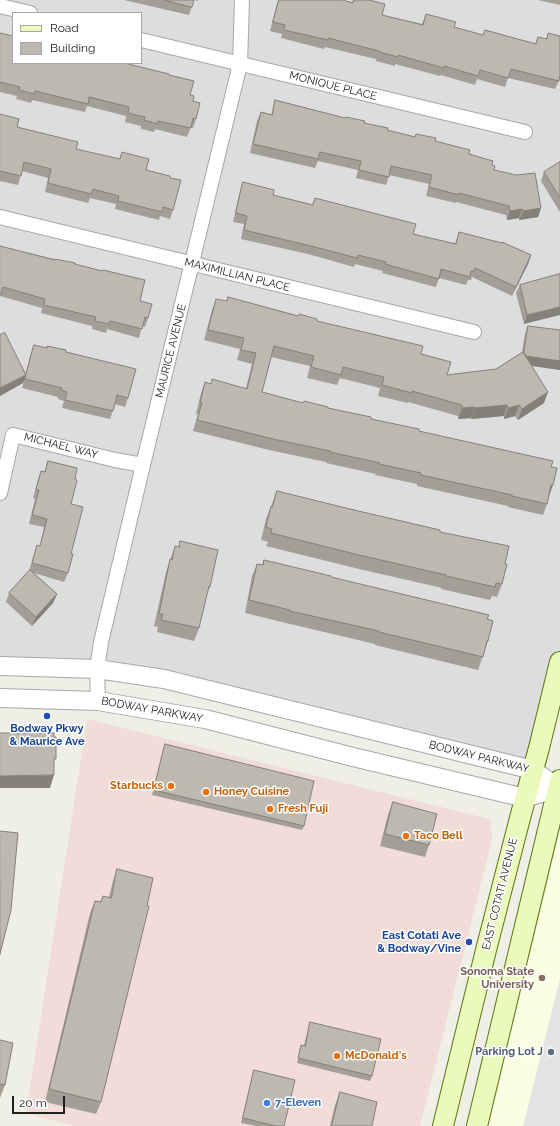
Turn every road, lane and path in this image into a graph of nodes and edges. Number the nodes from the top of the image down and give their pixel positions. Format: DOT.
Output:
graph roads {
  1 [pos="242,0"];
  2 [pos="0,6"];
  3 [pos="26,12"];
  4 [pos="142,40"];
  5 [pos="240,64"];
  6 [pos="525,132"];
  7 [pos="0,218"];
  8 [pos="192,264"];
  9 [pos="474,332"];
  10 [pos="143,465"];
  11 [pos="0,493"];
  12 [pos="560,662"];
  13 [pos="0,666"];
  14 [pos="97,669"];
  15 [pos="0,698"];
  16 [pos="98,701"];
  17 [pos="533,770"];
  18 [pos="559,785"];
  19 [pos="525,798"];
  20 [pos="443,1126"];
  21 [pos="477,1126"];
  1 -- 5 [label="street, MAURICE AVENUE"];
  2 -- 3 [label="street"];
  4 -- 5 [label="street, MONIQUE PLACE"];
  5 -- 6 [label="street, MONIQUE PLACE"];
  5 -- 8 [label="street, MAURICE AVENUE"];
  7 -- 8 [label="street, MAXIMILLIAN PLACE"];
  8 -- 9 [label="street, MAXIMILLIAN PLACE"];
  8 -- 10 [label="street, MAURICE AVENUE"];
  10 -- 11 [label="street, MICHAEL WAY"];
  10 -- 14 [label="street, MAURICE AVENUE"];
  12 -- 17 [label="main road, EAST COTATI AVENUE"];
  13 -- 14 [label="street, BODWAY PARKWAY"];
  14 -- 16 [label="street, MAURICE AVENUE"];
  14 -- 17 [label="street, BODWAY PARKWAY"];
  15 -- 16 [label="street, BODWAY PARKWAY"];
  16 -- 19 [label="street, BODWAY PARKWAY"];
  17 -- 18 [label="street, BODWAY PARKWAY"];
  17 -- 19 [label="main road, EAST COTATI AVENUE"];
  18 -- 19 [label="street"];
  18 -- 21 [label="main road"];
  19 -- 20 [label="main road, EAST COTATI AVENUE"];
}
